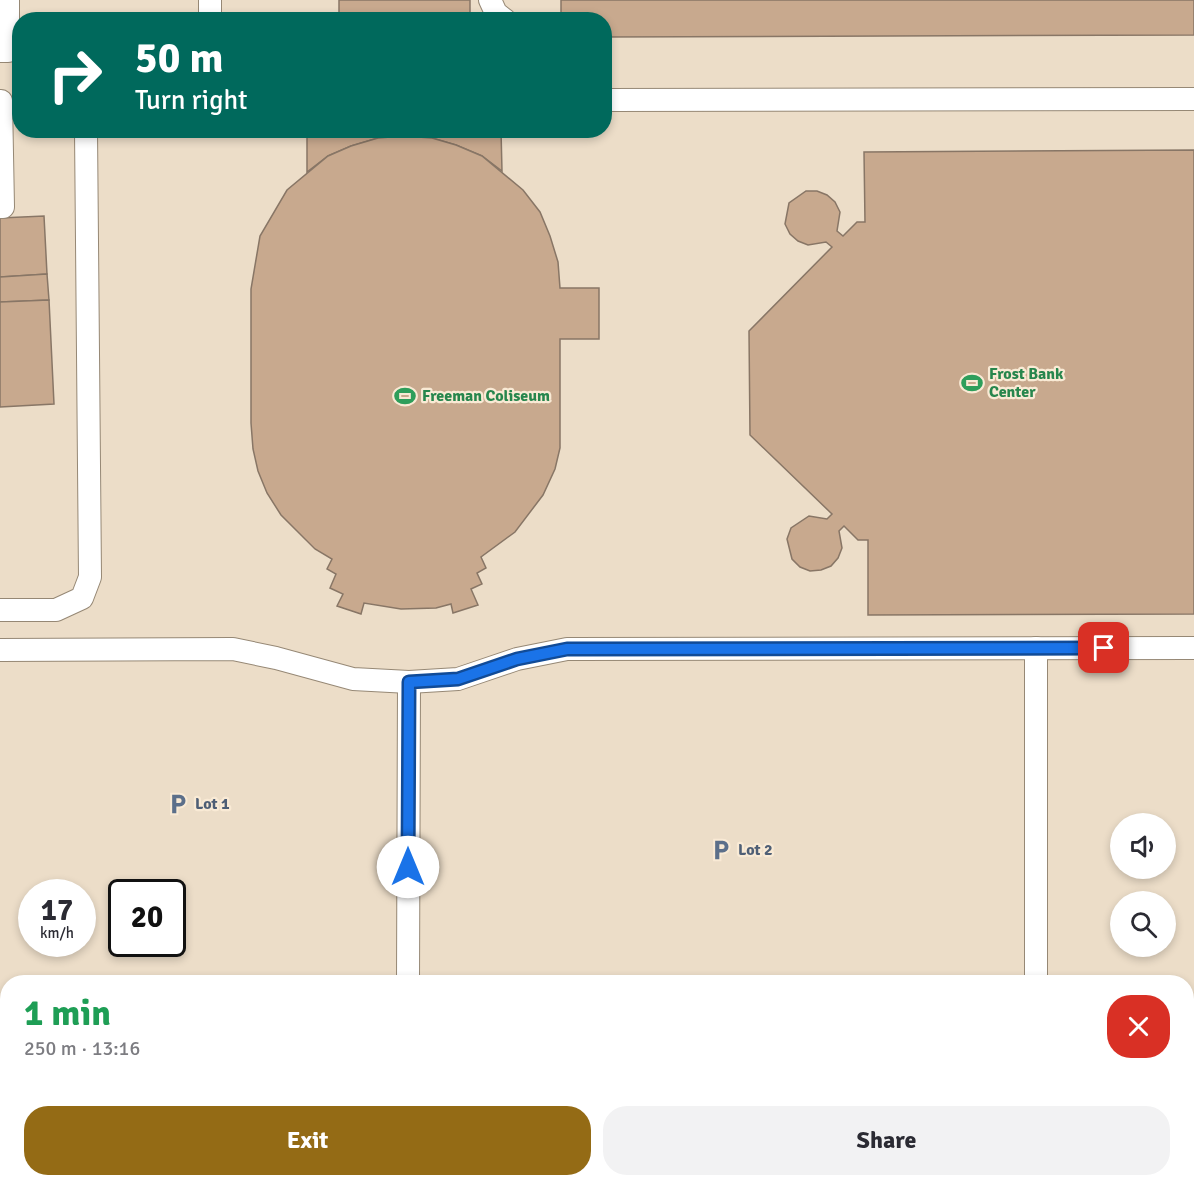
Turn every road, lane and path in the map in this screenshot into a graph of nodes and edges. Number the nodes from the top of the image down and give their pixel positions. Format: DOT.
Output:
graph roads {
  1 [pos="9,0"];
  2 [pos="9,51"];
  3 [pos="1194,99"];
  4 [pos="0,100"];
  5 [pos="612,100"];
  6 [pos="86,138"];
  7 [pos="0,207"];
  8 [pos="0,610"];
  9 [pos="1036,648"];
  10 [pos="1194,648"];
  11 [pos="0,650"];
  12 [pos="409,682"];
  13 [pos="408,975"];
  14 [pos="1036,975"];
  1 -- 2 [label="street"];
  3 -- 5 [label="street"];
  4 -- 7 [label="street"];
  6 -- 8 [label="street"];
  9 -- 10 [label="street"];
  9 -- 12 [label="street"];
  9 -- 14 [label="street"];
  11 -- 12 [label="street"];
  12 -- 13 [label="street"];
}
